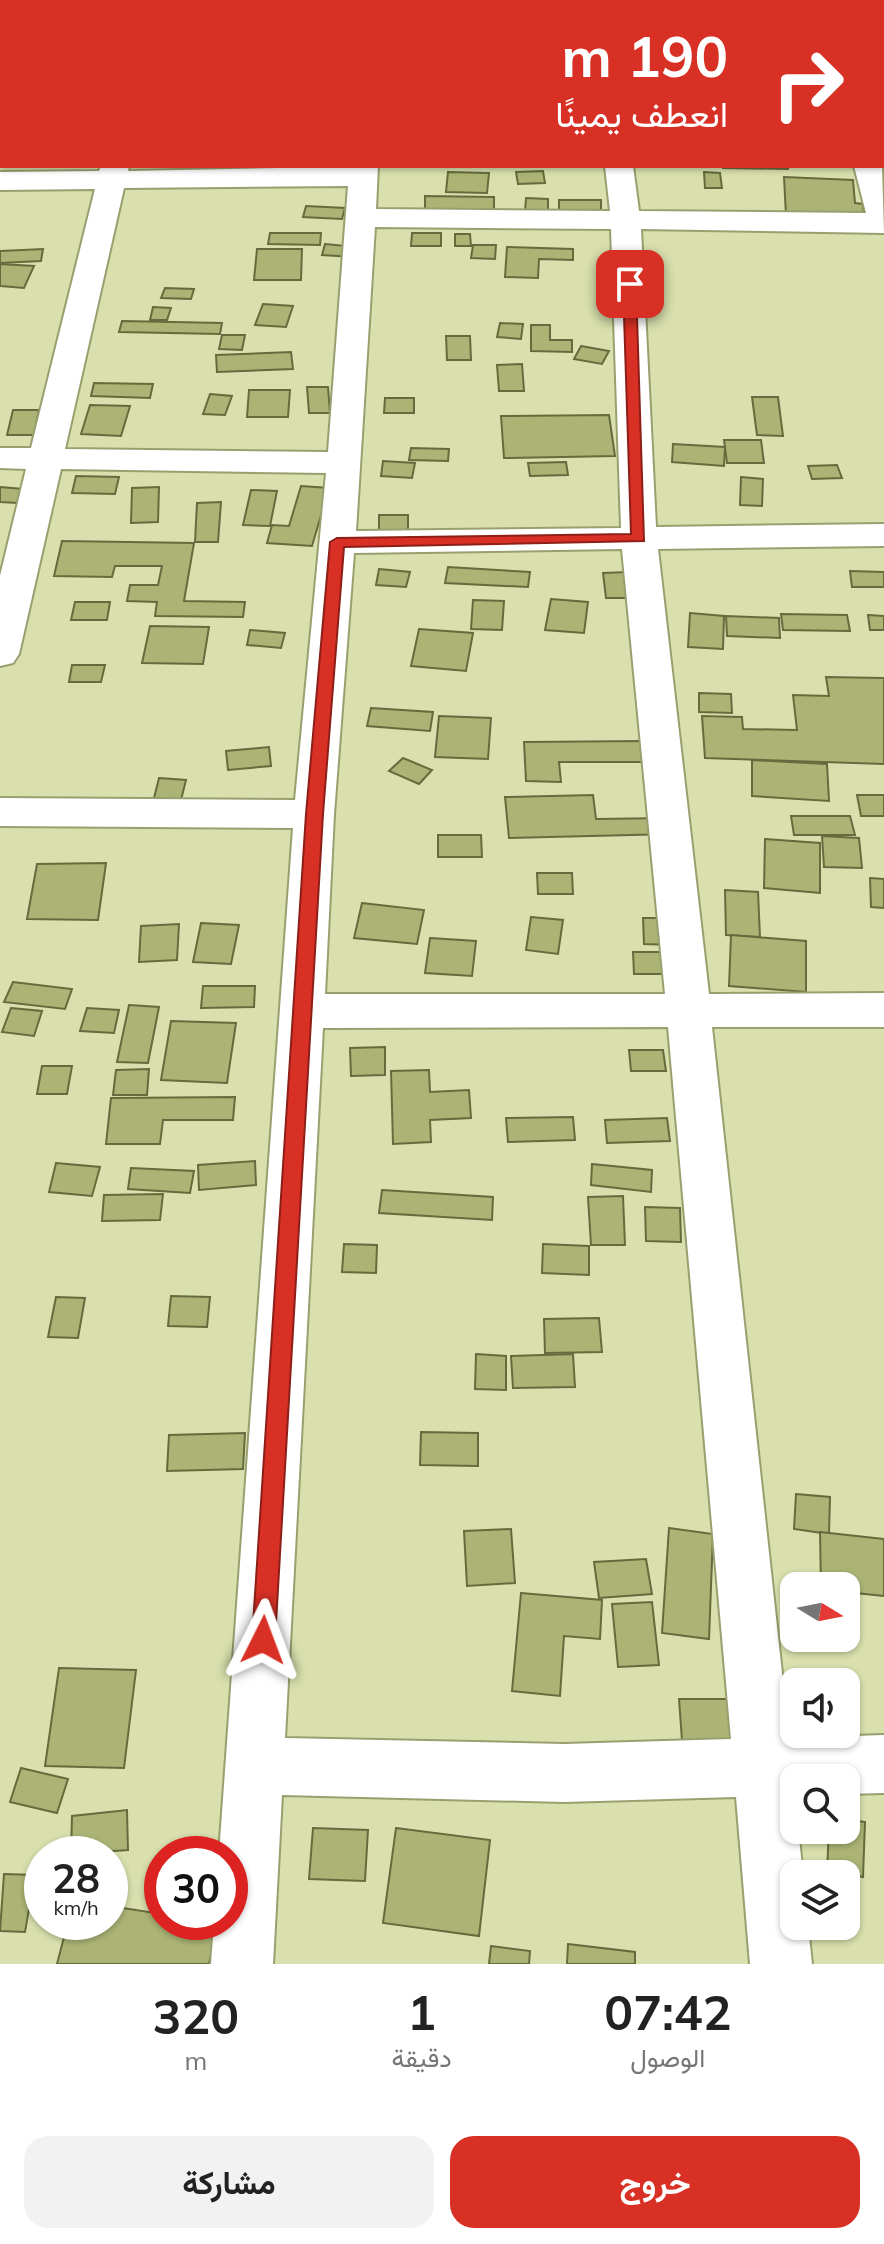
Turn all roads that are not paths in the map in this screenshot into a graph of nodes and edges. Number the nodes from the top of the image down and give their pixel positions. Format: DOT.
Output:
graph roads {
  1 [pos="619,168"];
  2 [pos="869,168"];
  3 [pos="114,172"];
  4 [pos="0,181"];
  5 [pos="362,187"];
  6 [pos="627,220"];
  7 [pos="884,222"];
  8 [pos="0,458"];
  9 [pos="45,458"];
  10 [pos="344,463"];
  11 [pos="884,535"];
  12 [pos="639,538"];
  13 [pos="337,542"];
  14 [pos="0,654"];
  15 [pos="0,812"];
  16 [pos="314,814"];
  17 [pos="884,1010"];
  18 [pos="301,1011"];
  19 [pos="690,1011"];
  20 [pos="884,1764"];
  21 [pos="256,1766"];
  22 [pos="763,1768"];
  23 [pos="242,1964"];
  24 [pos="781,1964"];
  1 -- 6 [label="street"];
  2 -- 7 [label="street"];
  3 -- 4 [label="street"];
  3 -- 5 [label="street"];
  3 -- 9 [label="street"];
  5 -- 6 [label="street"];
  5 -- 10 [label="street"];
  6 -- 7 [label="street"];
  6 -- 12 [label="street"];
  8 -- 9 [label="street"];
  9 -- 10 [label="street"];
  9 -- 14 [label="street"];
  10 -- 13 [label="street"];
  11 -- 12 [label="street"];
  12 -- 13 [label="street"];
  12 -- 19 [label="street"];
  13 -- 16 [label="street"];
  15 -- 16 [label="street"];
  16 -- 18 [label="street"];
  17 -- 19 [label="street"];
  18 -- 19 [label="street"];
  18 -- 21 [label="street"];
  19 -- 22 [label="street"];
  20 -- 22 [label="street"];
  21 -- 22 [label="street"];
  21 -- 23 [label="street"];
  22 -- 24 [label="street"];
}
